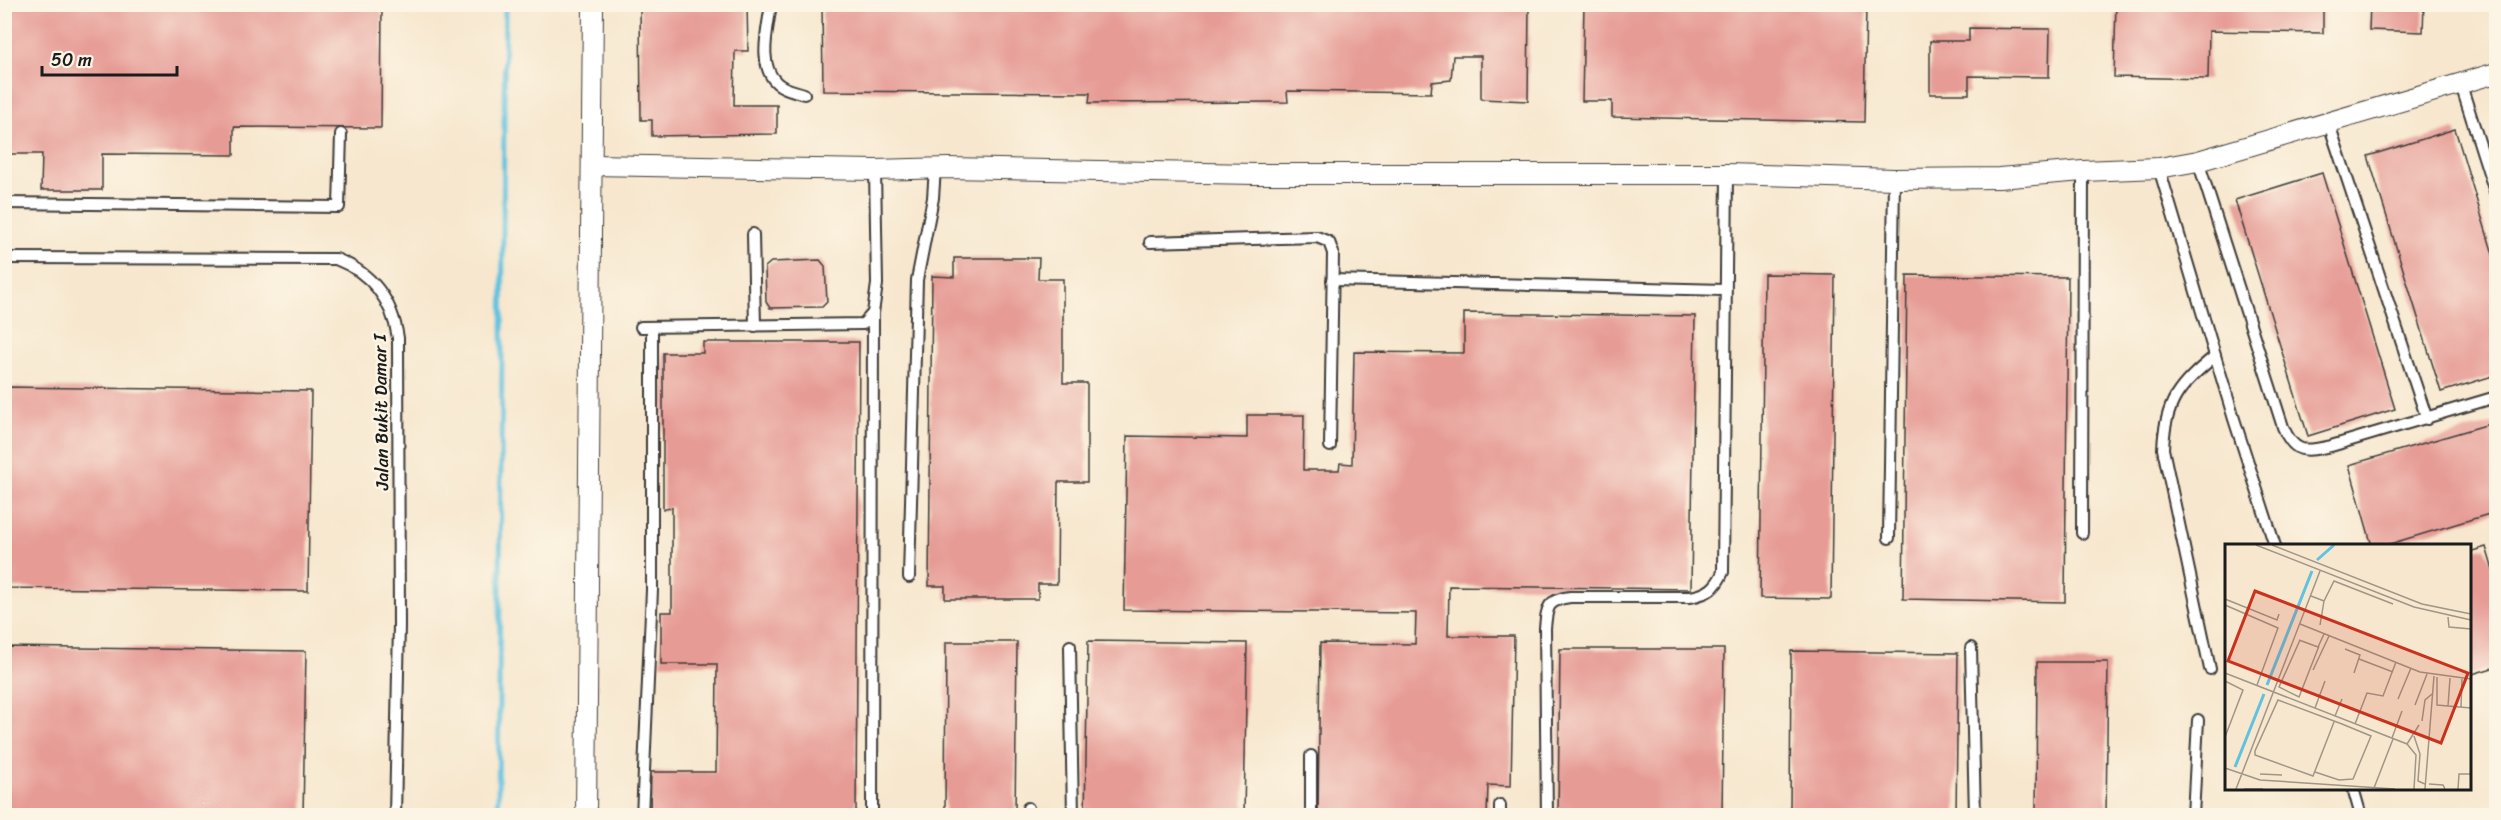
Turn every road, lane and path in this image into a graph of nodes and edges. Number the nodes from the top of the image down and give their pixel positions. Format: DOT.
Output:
graph roads {
  1 [pos="593,4"];
  2 [pos="771,4"];
  3 [pos="2496,73"];
  4 [pos="2461,85"];
  5 [pos="804,94"];
  6 [pos="2329,124"];
  7 [pos="340,134"];
  8 [pos="2198,161"];
  9 [pos="591,165"];
  10 [pos="934,168"];
  11 [pos="2159,168"];
  12 [pos="875,170"];
  13 [pos="2082,171"];
  14 [pos="1727,174"];
  15 [pos="1894,179"];
  16 [pos="2496,195"];
  17 [pos="4,203"];
  18 [pos="753,234"];
  19 [pos="1150,242"];
  20 [pos="4,258"];
  21 [pos="1332,280"];
  22 [pos="1725,290"];
  23 [pos="873,313"];
  24 [pos="755,326"];
  25 [pos="2215,356"];
  26 [pos="2496,398"];
  27 [pos="2427,419"];
  28 [pos="1330,446"];
  29 [pos="2082,533"];
  30 [pos="1888,538"];
  31 [pos="2274,544"];
  32 [pos="909,577"];
  33 [pos="1070,646"];
  34 [pos="1971,648"];
  35 [pos="2210,669"];
  36 [pos="2198,720"];
  37 [pos="1311,756"];
  38 [pos="2353,790"];
  39 [pos="395,816"];
  40 [pos="586,816"];
  41 [pos="642,816"];
  42 [pos="872,816"];
  43 [pos="1073,816"];
  44 [pos="1311,816"];
  45 [pos="1547,816"];
  46 [pos="1975,816"];
  47 [pos="2193,816"];
  48 [pos="2361,816"];
  1 -- 9 [label="street"];
  2 -- 5 [label="lane"];
  3 -- 4 [label="street"];
  4 -- 6 [label="street"];
  4 -- 16 [label="lane"];
  6 -- 8 [label="street"];
  6 -- 27 [label="lane"];
  7 -- 17 [label="lane"];
  8 -- 11 [label="street"];
  8 -- 27 [label="lane"];
  9 -- 12 [label="street"];
  9 -- 40 [label="street"];
  10 -- 12 [label="street"];
  10 -- 14 [label="street"];
  10 -- 32 [label="lane"];
  11 -- 13 [label="street"];
  11 -- 25 [label="lane"];
  12 -- 23 [label="lane"];
  13 -- 15 [label="street"];
  13 -- 29 [label="lane"];
  14 -- 15 [label="street"];
  14 -- 22 [label="lane"];
  15 -- 30 [label="lane"];
  18 -- 24 [label="lane"];
  19 -- 21 [label="lane"];
  20 -- 39 [label="lane, Jalan Bukit Damar I"];
  21 -- 22 [label="lane"];
  21 -- 28 [label="lane"];
  22 -- 45 [label="lane"];
  23 -- 24 [label="lane"];
  23 -- 42 [label="lane"];
  24 -- 41 [label="lane"];
  25 -- 31 [label="lane"];
  25 -- 35 [label="lane"];
  26 -- 27 [label="lane"];
  33 -- 43 [label="lane"];
  34 -- 46 [label="lane"];
  36 -- 47 [label="lane"];
  37 -- 44 [label="lane"];
  38 -- 48 [label="lane"];
}
